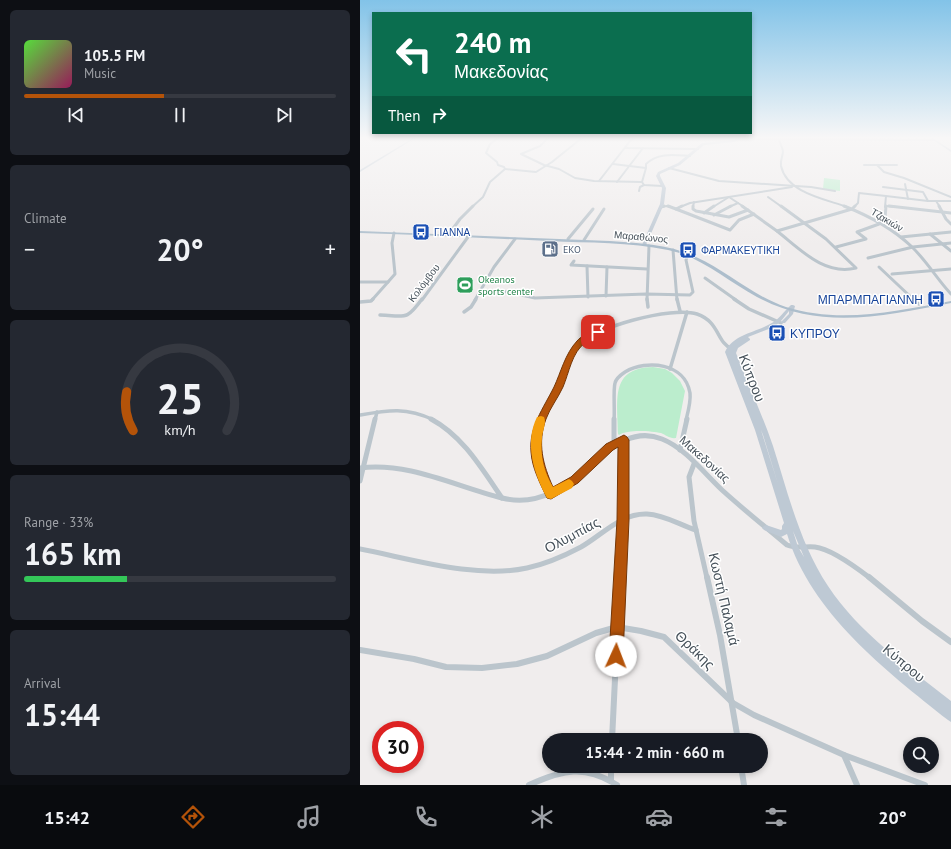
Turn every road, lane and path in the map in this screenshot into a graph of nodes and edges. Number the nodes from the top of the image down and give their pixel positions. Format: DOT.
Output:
graph roads {
  1 [pos="500,174"];
  2 [pos="567,174"];
  3 [pos="605,174"];
  4 [pos="624,174"];
  5 [pos="645,174"];
  6 [pos="659,174"];
  7 [pos="691,174"];
  8 [pos="784,174"];
  9 [pos="887,174"];
  10 [pos="599,181"];
  11 [pos="617,182"];
  12 [pos="643,184"];
  13 [pos="905,184"];
  14 [pos="663,186"];
  15 [pos="794,186"];
  16 [pos="882,187"];
  17 [pos="906,190"];
  18 [pos="639,191"];
  19 [pos="835,191"];
  20 [pos="886,196"];
  21 [pos="729,197"];
  22 [pos="768,197"];
  23 [pos="951,197"];
  24 [pos="908,199"];
  25 [pos="928,201"];
  26 [pos="936,201"];
  27 [pos="951,201"];
  28 [pos="694,202"];
  29 [pos="738,203"];
  30 [pos="886,206"];
  31 [pos="661,207"];
  32 [pos="593,209"];
  33 [pos="604,209"];
  34 [pos="676,209"];
  35 [pos="852,209"];
  36 [pos="748,210"];
  37 [pos="942,212"];
  38 [pos="704,213"];
  39 [pos="951,213"];
  40 [pos="754,214"];
  41 [pos="714,215"];
  42 [pos="729,217"];
  43 [pos="739,220"];
  44 [pos="804,223"];
  45 [pos="879,224"];
  46 [pos="951,224"];
  47 [pos="360,231"];
  48 [pos="777,231"];
  49 [pos="951,232"];
  50 [pos="394,233"];
  51 [pos="449,234"];
  52 [pos="930,234"];
  53 [pos="468,237"];
  54 [pos="901,237"];
  55 [pos="515,239"];
  56 [pos="568,239"];
  57 [pos="584,240"];
  58 [pos="646,244"];
  59 [pos="943,244"];
  60 [pos="951,244"];
  61 [pos="836,247"];
  62 [pos="913,247"];
  63 [pos="949,248"];
  64 [pos="673,250"];
  65 [pos="951,251"];
  66 [pos="688,254"];
  67 [pos="868,258"];
  68 [pos="574,261"];
  69 [pos="587,266"];
  70 [pos="607,267"];
  71 [pos="879,268"];
  72 [pos="647,269"];
  73 [pos="951,269"];
  74 [pos="931,270"];
  75 [pos="892,274"];
  76 [pos="705,278"];
  77 [pos="360,282"];
  78 [pos="388,282"];
  79 [pos="481,291"];
  80 [pos="646,294"];
  81 [pos="676,294"];
  82 [pos="951,294"];
  83 [pos="606,296"];
  84 [pos="588,297"];
  85 [pos="951,299"];
  86 [pos="360,302"];
  87 [pos="951,302"];
  88 [pos="919,304"];
  89 [pos="648,307"];
  90 [pos="791,309"];
  91 [pos="680,311"];
  92 [pos="464,312"];
  93 [pos="687,312"];
  94 [pos="380,315"];
  95 [pos="779,323"];
  96 [pos="732,349"];
  97 [pos="670,369"];
  98 [pos="376,412"];
  99 [pos="360,415"];
  100 [pos="624,440"];
  101 [pos="614,445"];
  102 [pos="680,450"];
  103 [pos="694,464"];
  104 [pos="362,467"];
  105 [pos="360,481"];
  106 [pos="551,494"];
  107 [pos="502,498"];
  108 [pos="623,520"];
  109 [pos="786,524"];
  110 [pos="766,528"];
  111 [pos="696,530"];
  112 [pos="798,548"];
  113 [pos="360,549"];
  114 [pos="617,627"];
  115 [pos="951,642"];
  116 [pos="360,650"];
  117 [pos="733,703"];
  118 [pos="951,708"];
  119 [pos="951,717"];
  120 [pos="612,733"];
  121 [pos="737,733"];
  122 [pos="844,755"];
  123 [pos="612,773"];
  124 [pos="742,773"];
  125 [pos="614,783"];
  126 [pos="530,785"];
  127 [pos="744,785"];
  128 [pos="857,785"];
  129 [pos="925,785"];
  1 -- 51 [label="street"];
  2 -- 10 [label="street"];
  3 -- 10 [label="street"];
  4 -- 11 [label="street"];
  5 -- 12 [label="street"];
  6 -- 14 [label="main road"];
  7 -- 15 [label="street"];
  8 -- 15 [label="street"];
  9 -- 23 [label="street"];
  10 -- 11 [label="street"];
  11 -- 12 [label="street"];
  12 -- 14 [label="street"];
  12 -- 18 [label="street"];
  13 -- 17 [label="street"];
  14 -- 31 [label="main road"];
  15 -- 19 [label="street"];
  15 -- 21 [label="street"];
  15 -- 35 [label="street, Τζακιών"];
  16 -- 17 [label="street"];
  17 -- 24 [label="street"];
  17 -- 25 [label="street"];
  20 -- 24 [label="street"];
  20 -- 30 [label="street"];
  20 -- 35 [label="street"];
  21 -- 28 [label="street"];
  21 -- 29 [label="street"];
  21 -- 38 [label="street"];
  22 -- 44 [label="street"];
  24 -- 25 [label="street"];
  25 -- 26 [label="street"];
  26 -- 27 [label="street"];
  26 -- 37 [label="street"];
  28 -- 34 [label="street"];
  28 -- 38 [label="street"];
  29 -- 36 [label="street"];
  29 -- 41 [label="street"];
  30 -- 37 [label="street"];
  30 -- 45 [label="street"];
  31 -- 34 [label="street"];
  31 -- 58 [label="main road"];
  32 -- 56 [label="street"];
  33 -- 57 [label="street"];
  34 -- 43 [label="street"];
  35 -- 44 [label="street"];
  35 -- 45 [label="street, Τζακιών"];
  36 -- 40 [label="street"];
  36 -- 42 [label="street"];
  37 -- 39 [label="street"];
  37 -- 46 [label="street"];
  38 -- 41 [label="street"];
  40 -- 43 [label="street"];
  40 -- 48 [label="street"];
  41 -- 42 [label="street"];
  42 -- 43 [label="street"];
  44 -- 48 [label="street"];
  44 -- 61 [label="street"];
  45 -- 54 [label="street, Τζακιών"];
  45 -- 61 [label="street"];
  47 -- 50 [label="main road, Μαραθώνος"];
  47 -- 51 [label="main road, Μαραθώνος"];
  48 -- 61 [label="street"];
  49 -- 52 [label="street"];
  50 -- 53 [label="main road, Μαραθώνος"];
  50 -- 78 [label="street"];
  51 -- 56 [label="main road, Μαραθώνος"];
  52 -- 54 [label="street"];
  52 -- 59 [label="street"];
  53 -- 55 [label="main road, Μαραθώνος"];
  53 -- 94 [label="street, Κολόμβου"];
  54 -- 62 [label="street, Τζακιών"];
  55 -- 58 [label="main road, Μαραθώνος"];
  55 -- 79 [label="street"];
  56 -- 57 [label="main road, Μαραθώνος"];
  57 -- 58 [label="main road, Μαραθώνος"];
  58 -- 64 [label="main road, Μαραθώνος"];
  58 -- 72 [label="street"];
  58 -- 90 [label="main road, Μαραθώνος"];
  59 -- 60 [label="street"];
  59 -- 62 [label="street"];
  59 -- 63 [label="street"];
  62 -- 67 [label="street"];
  62 -- 74 [label="street, Τζακιών"];
  63 -- 65 [label="street"];
  64 -- 66 [label="main road, Μαραθώνος"];
  64 -- 81 [label="street"];
  66 -- 81 [label="street"];
  66 -- 90 [label="main road, Μαραθώνος"];
  68 -- 69 [label="street"];
  69 -- 70 [label="street"];
  69 -- 84 [label="street"];
  70 -- 72 [label="street"];
  70 -- 83 [label="street"];
  71 -- 88 [label="street"];
  72 -- 80 [label="street"];
  73 -- 74 [label="street"];
  74 -- 75 [label="street"];
  74 -- 82 [label="street, Τζακιών"];
  76 -- 95 [label="street"];
  77 -- 78 [label="street"];
  78 -- 86 [label="street"];
  79 -- 84 [label="street"];
  79 -- 92 [label="street"];
  80 -- 81 [label="street"];
  80 -- 83 [label="street"];
  80 -- 89 [label="street"];
  81 -- 91 [label="street"];
  83 -- 84 [label="street"];
  85 -- 88 [label="main road, Μαραθώνος"];
  87 -- 90 [label="main road, Μαραθώνος"];
  88 -- 90 [label="main road, Μαραθώνος"];
  90 -- 95 [label="main road, Κύπρου"];
  91 -- 93 [label="street"];
  91 -- 106 [label="street"];
  93 -- 96 [label="street"];
  93 -- 97 [label="street"];
  95 -- 96 [label="main road, Κύπρου"];
  96 -- 109 [label="main road, Κύπρου"];
  96 -- 112 [label="main road, Κύπρου"];
  97 -- 101 [label="street"];
  97 -- 102 [label="street"];
  98 -- 99 [label="street"];
  98 -- 104 [label="street"];
  98 -- 107 [label="street"];
  100 -- 101 [label="street, Μακεδονίας"];
  100 -- 102 [label="street, Μακεδονίας"];
  100 -- 108 [label="street"];
  101 -- 106 [label="street, Μακεδονίας"];
  102 -- 103 [label="street, Μακεδονίας"];
  103 -- 110 [label="street, Μακεδονίας"];
  103 -- 111 [label="street, Κωστή Παλαμά"];
  104 -- 105 [label="street"];
  104 -- 107 [label="street, Μακεδονίας"];
  106 -- 107 [label="street, Μακεδονίας"];
  108 -- 111 [label="street, Ολυμπίας"];
  108 -- 113 [label="street, Ολυμπίας"];
  108 -- 114 [label="street"];
  109 -- 110 [label="main road"];
  109 -- 112 [label="main road, Κύπρου"];
  110 -- 112 [label="street, Μακεδονίας"];
  111 -- 117 [label="street, Κωστή Παλαμά"];
  112 -- 115 [label="street"];
  112 -- 118 [label="main road, Κύπρου"];
  112 -- 119 [label="main road, Κύπρου"];
  114 -- 116 [label="street, Θράκης"];
  114 -- 117 [label="street, Θράκης"];
  114 -- 120 [label="street"];
  117 -- 121 [label="street, Κωστή Παλαμά"];
  117 -- 122 [label="street, Θράκης"];
  122 -- 128 [label="street"];
  122 -- 129 [label="street, Θράκης"];
  123 -- 125 [label="street"];
  124 -- 127 [label="street"];
  125 -- 126 [label="street"];
}
